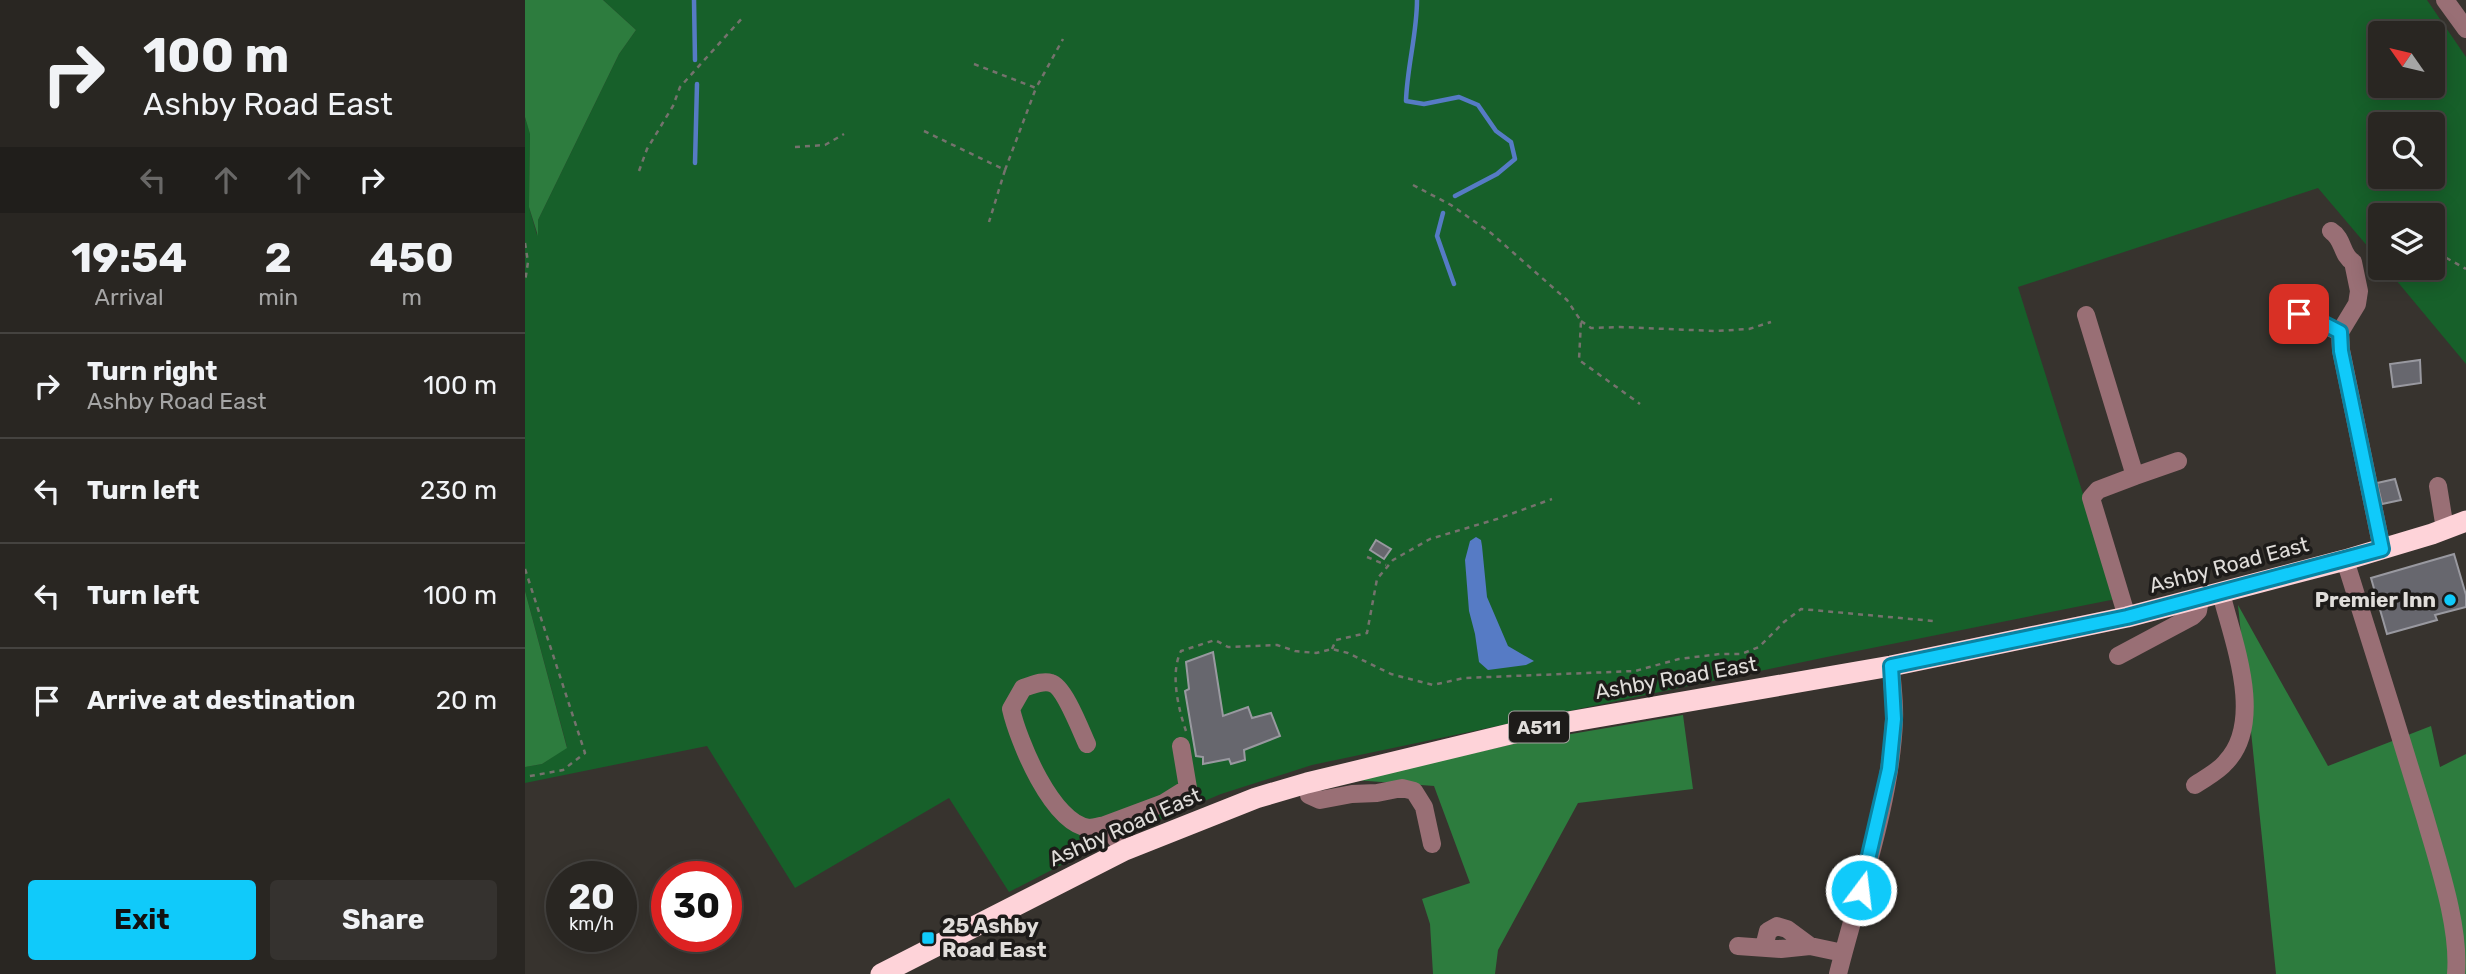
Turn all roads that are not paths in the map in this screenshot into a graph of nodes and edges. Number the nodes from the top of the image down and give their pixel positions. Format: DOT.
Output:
graph roads {
  1 [pos="2445,0"];
  2 [pos="2466,29"];
  3 [pos="2331,232"];
  4 [pos="2086,315"];
  5 [pos="2279,317"];
  6 [pos="2341,341"];
  7 [pos="2178,461"];
  8 [pos="2135,476"];
  9 [pos="2438,486"];
  10 [pos="2466,521"];
  11 [pos="2445,529"];
  12 [pos="2382,549"];
  13 [pos="2344,560"];
  14 [pos="2218,594"];
  15 [pos="2127,617"];
  16 [pos="2117,656"];
  17 [pos="1891,666"];
  18 [pos="1184,740"];
  19 [pos="1087,744"];
  20 [pos="1307,783"];
  21 [pos="2195,785"];
  22 [pos="1105,825"];
  23 [pos="1432,844"];
  24 [pos="1125,849"];
  25 [pos="1738,946"];
  26 [pos="1843,953"];
  27 [pos="881,974"];
  28 [pos="1838,974"];
  29 [pos="2456,974"];
  1 -- 2 [label="street"];
  3 -- 6 [label="street"];
  4 -- 8 [label="street"];
  5 -- 6 [label="street"];
  6 -- 12 [label="street"];
  7 -- 8 [label="street"];
  8 -- 15 [label="street"];
  9 -- 11 [label="street"];
  10 -- 11 [label="highway, Ashby Road East / A511"];
  11 -- 12 [label="highway, Ashby Road East / A511"];
  12 -- 13 [label="highway, Ashby Road East / A511"];
  13 -- 14 [label="highway, Ashby Road East / A511"];
  13 -- 29 [label="street"];
  14 -- 15 [label="highway, Ashby Road East / A511"];
  14 -- 16 [label="street"];
  14 -- 21 [label="street"];
  15 -- 17 [label="highway, Ashby Road East / A511"];
  17 -- 20 [label="highway, Ashby Road East / A511"];
  17 -- 26 [label="street"];
  18 -- 22 [label="street"];
  19 -- 22 [label="street"];
  20 -- 23 [label="street"];
  20 -- 24 [label="highway, Ashby Road East / A511"];
  22 -- 24 [label="street"];
  24 -- 27 [label="highway, Ashby Road East / A511"];
  25 -- 26 [label="street"];
  26 -- 28 [label="street"];
}
